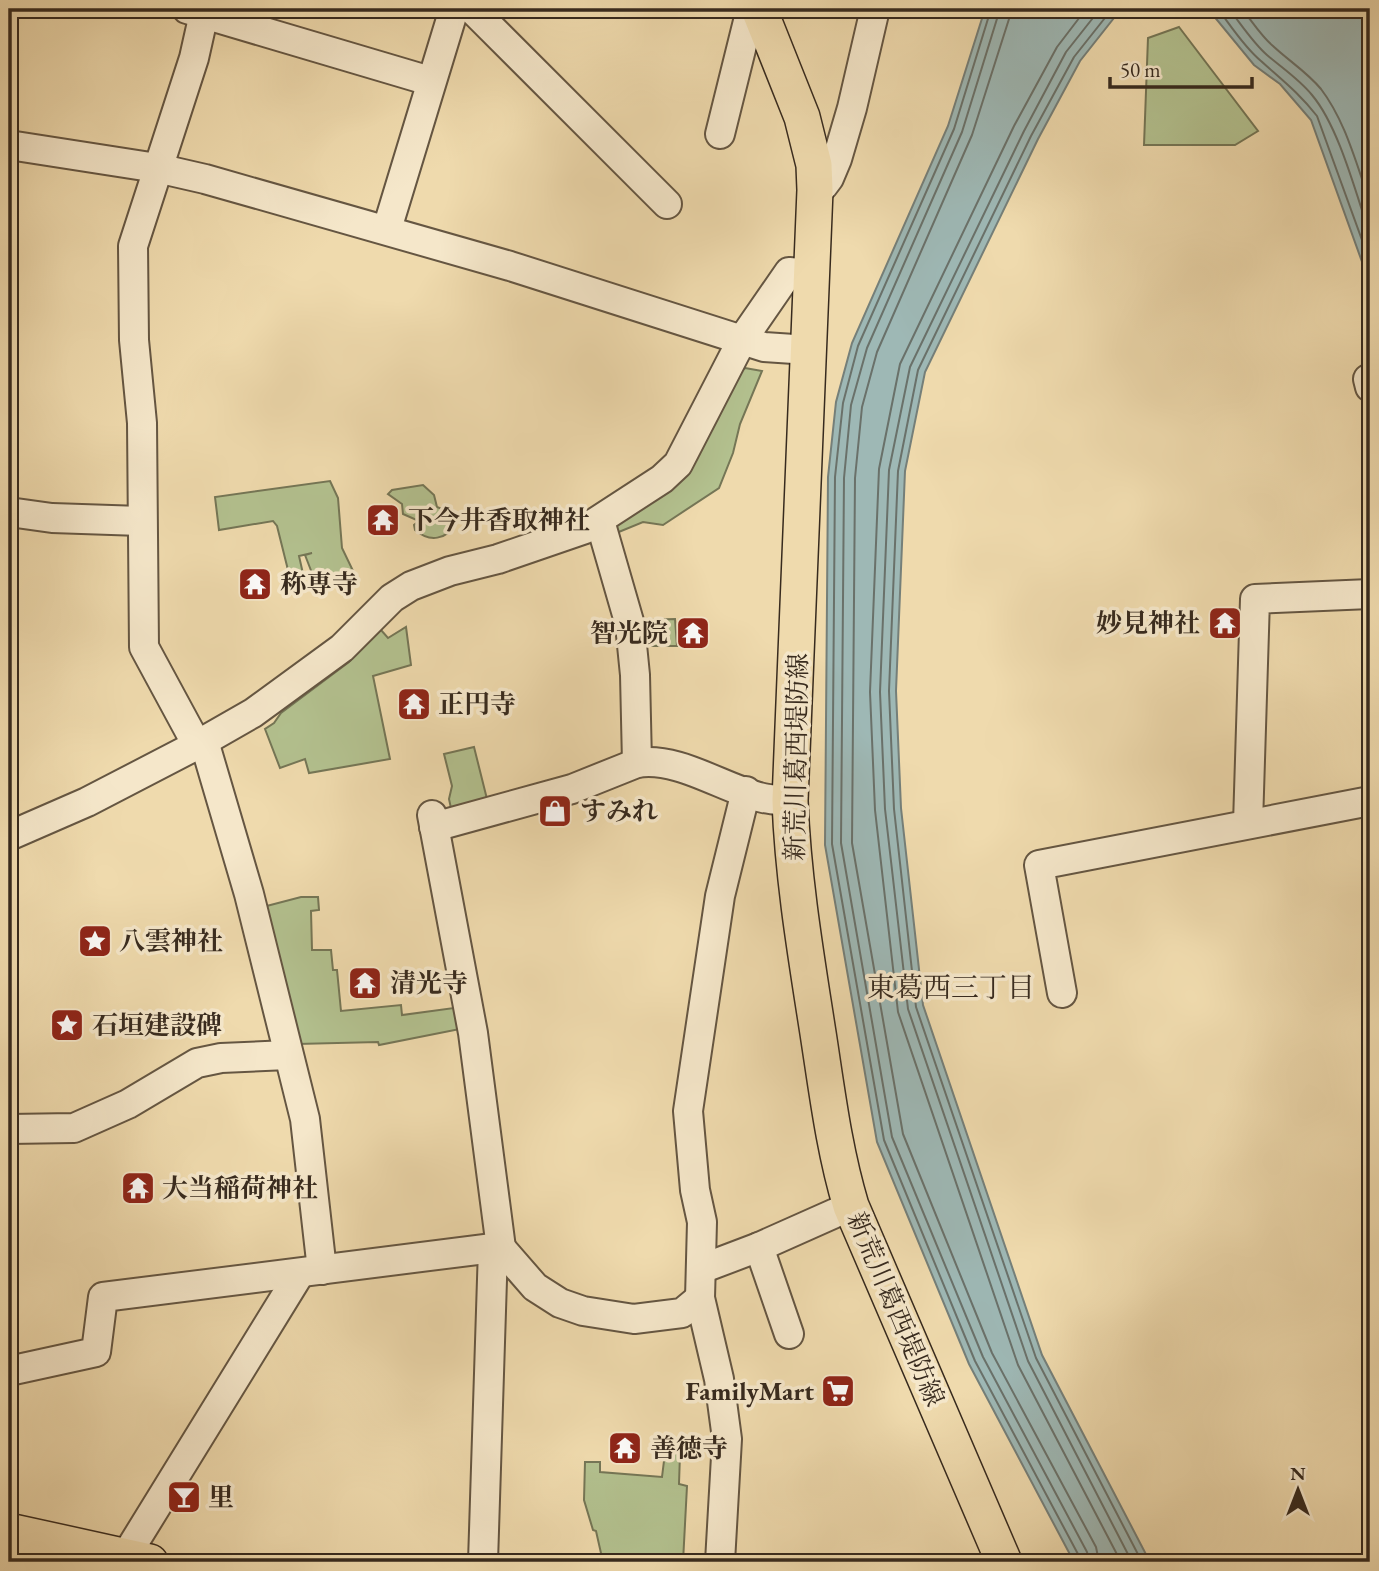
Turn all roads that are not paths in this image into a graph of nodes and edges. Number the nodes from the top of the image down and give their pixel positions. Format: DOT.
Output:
graph roads {
  1 [pos="454,9"];
  2 [pos="472,9"];
  3 [pos="751,9"];
  4 [pos="759,9"];
  5 [pos="875,9"];
  6 [pos="199,11"];
  7 [pos="430,82"];
  8 [pos="719,134"];
  9 [pos="9,145"];
  10 [pos="157,169"];
  11 [pos="815,190"];
  12 [pos="667,204"];
  13 [pos="387,229"];
  14 [pos="813,274"];
  15 [pos="741,340"];
  16 [pos="810,350"];
  17 [pos="9,512"];
  18 [pos="141,521"];
  19 [pos="600,521"];
  20 [pos="1370,594"];
  21 [pos="200,743"];
  22 [pos="637,763"];
  23 [pos="746,791"];
  24 [pos="790,801"];
  25 [pos="1370,801"];
  26 [pos="1248,824"];
  27 [pos="9,836"];
  28 [pos="1062,993"];
  29 [pos="288,1055"];
  30 [pos="9,1129"];
  31 [pos="851,1206"];
  32 [pos="759,1247"];
  33 [pos="497,1248"];
  34 [pos="701,1269"];
  35 [pos="311,1271"];
  36 [pos="699,1298"];
  37 [pos="789,1334"];
  38 [pos="9,1371"];
  39 [pos="9,1531"];
  40 [pos="9,1557"];
  41 [pos="133,1560"];
  42 [pos="32,1562"];
  43 [pos="483,1562"];
  44 [pos="720,1562"];
  45 [pos="1004,1562"];
  1 -- 7 [label="street"];
  2 -- 12 [label="street"];
  3 -- 8 [label="street"];
  4 -- 11 [label="main road, 新荒川葛西堤防線"];
  5 -- 11 [label="street"];
  6 -- 7 [label="street"];
  6 -- 10 [label="street"];
  7 -- 13 [label="street"];
  9 -- 10 [label="street"];
  10 -- 13 [label="street"];
  10 -- 18 [label="street"];
  11 -- 14 [label="main road, 新荒川葛西堤防線"];
  13 -- 15 [label="street"];
  14 -- 15 [label="street"];
  14 -- 16 [label="main road, 新荒川葛西堤防線"];
  15 -- 16 [label="street"];
  15 -- 19 [label="street"];
  16 -- 24 [label="main road, 新荒川葛西堤防線"];
  17 -- 18 [label="street"];
  18 -- 21 [label="street"];
  19 -- 21 [label="street"];
  19 -- 22 [label="street"];
  20 -- 26 [label="street"];
  21 -- 27 [label="street"];
  21 -- 29 [label="street"];
  22 -- 23 [label="street"];
  22 -- 33 [label="street"];
  23 -- 24 [label="street"];
  23 -- 34 [label="street"];
  24 -- 31 [label="main road, 新荒川葛西堤防線"];
  25 -- 26 [label="street"];
  26 -- 28 [label="street"];
  29 -- 30 [label="street"];
  29 -- 35 [label="street"];
  31 -- 32 [label="street"];
  31 -- 45 [label="main road, 新荒川葛西堤防線"];
  32 -- 34 [label="street"];
  32 -- 37 [label="street"];
  33 -- 35 [label="street"];
  33 -- 36 [label="street"];
  33 -- 43 [label="street"];
  34 -- 36 [label="street"];
  35 -- 38 [label="street"];
  35 -- 41 [label="street"];
  36 -- 44 [label="street"];
  39 -- 41 [label="main road"];
  40 -- 42 [label="main road"];
}
